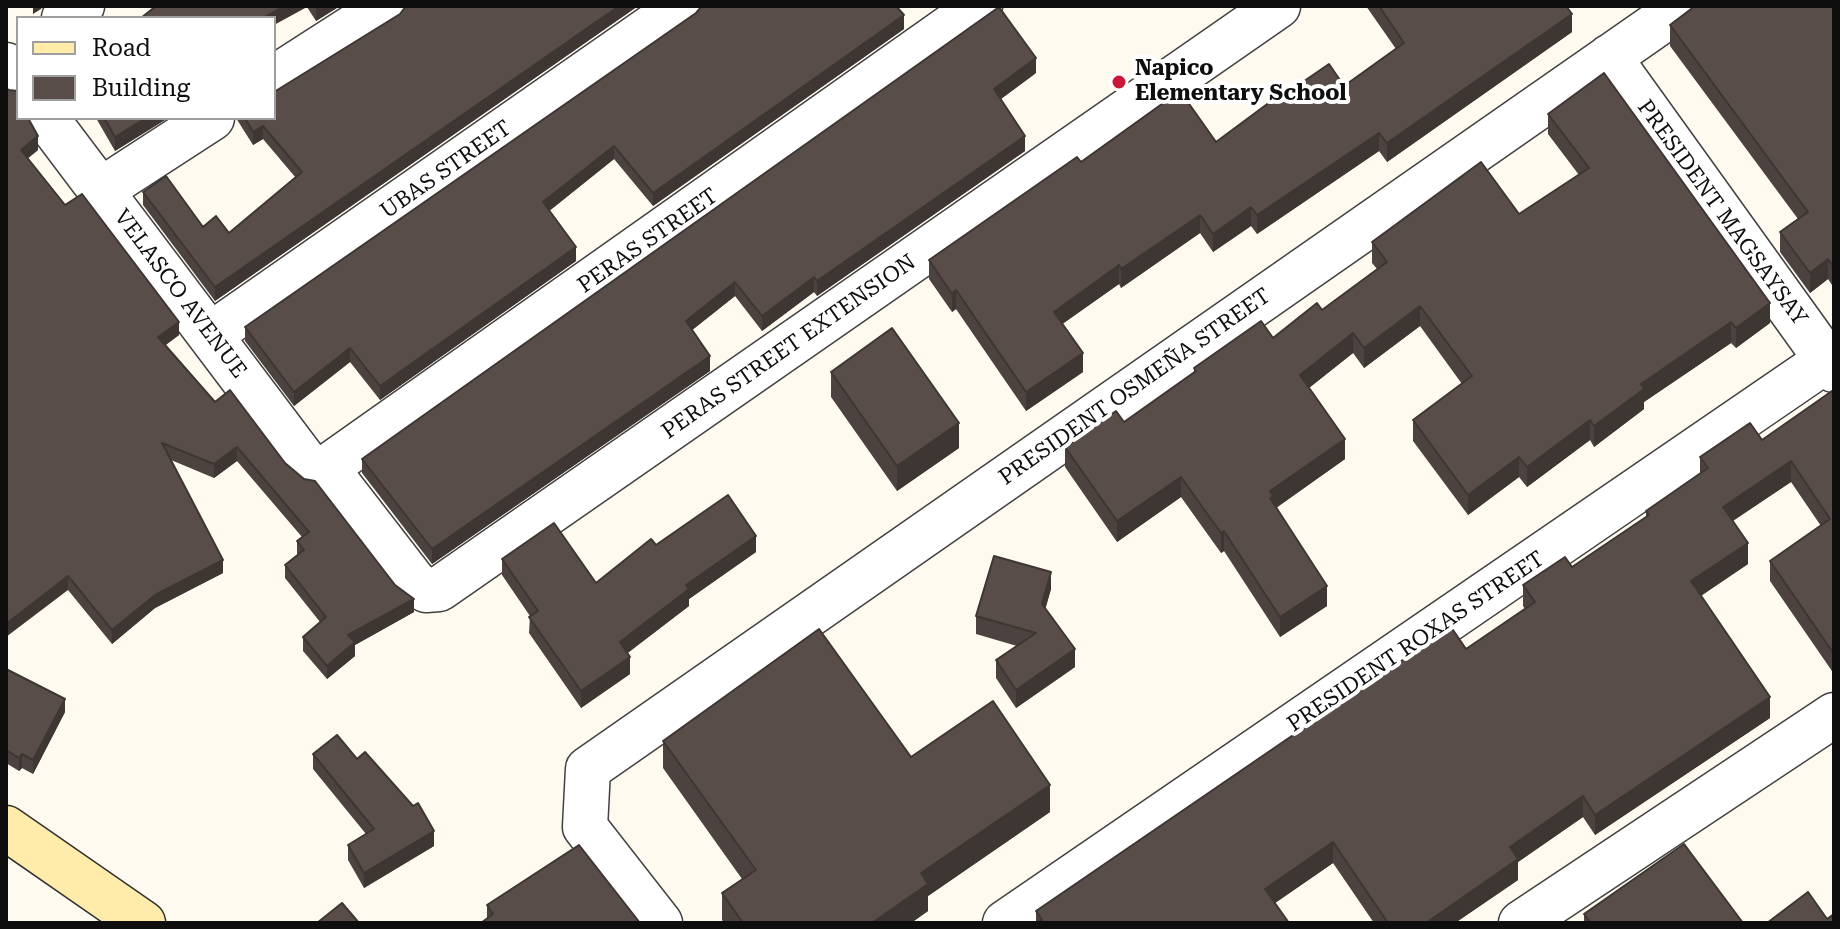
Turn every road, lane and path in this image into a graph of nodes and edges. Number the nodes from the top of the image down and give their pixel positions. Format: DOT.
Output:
graph roads {
  1 [pos="386,6"];
  2 [pos="682,6"];
  3 [pos="980,6"];
  4 [pos="1278,6"];
  5 [pos="1683,6"];
  6 [pos="1609,57"];
  7 [pos="276,77"];
  8 [pos="48,120"];
  9 [pos="209,120"];
  10 [pos="101,190"];
  11 [pos="210,335"];
  12 [pos="1831,365"];
  13 [pos="320,469"];
  14 [pos="1834,715"];
  15 [pos="6,828"];
  16 [pos="143,923"];
  17 [pos="660,923"];
  18 [pos="1005,923"];
  19 [pos="1521,923"];
  1 -- 7 [label="street"];
  2 -- 11 [label="street, UBAS STREET"];
  3 -- 13 [label="street, PERAS STREET"];
  4 -- 13 [label="street, PERAS STREET EXTENSION"];
  5 -- 6 [label="street, PRESIDENT OSMEÑA STREET"];
  6 -- 12 [label="street, PRESIDENT MAGSAYSAY"];
  6 -- 17 [label="street, PRESIDENT OSMEÑA STREET"];
  8 -- 10 [label="street, VELASCO AVENUE"];
  9 -- 10 [label="street"];
  10 -- 11 [label="street, VELASCO AVENUE"];
  11 -- 13 [label="street, VELASCO AVENUE"];
  12 -- 18 [label="street, PRESIDENT ROXAS STREET"];
  14 -- 19 [label="street"];
  15 -- 16 [label="main road"];
}
